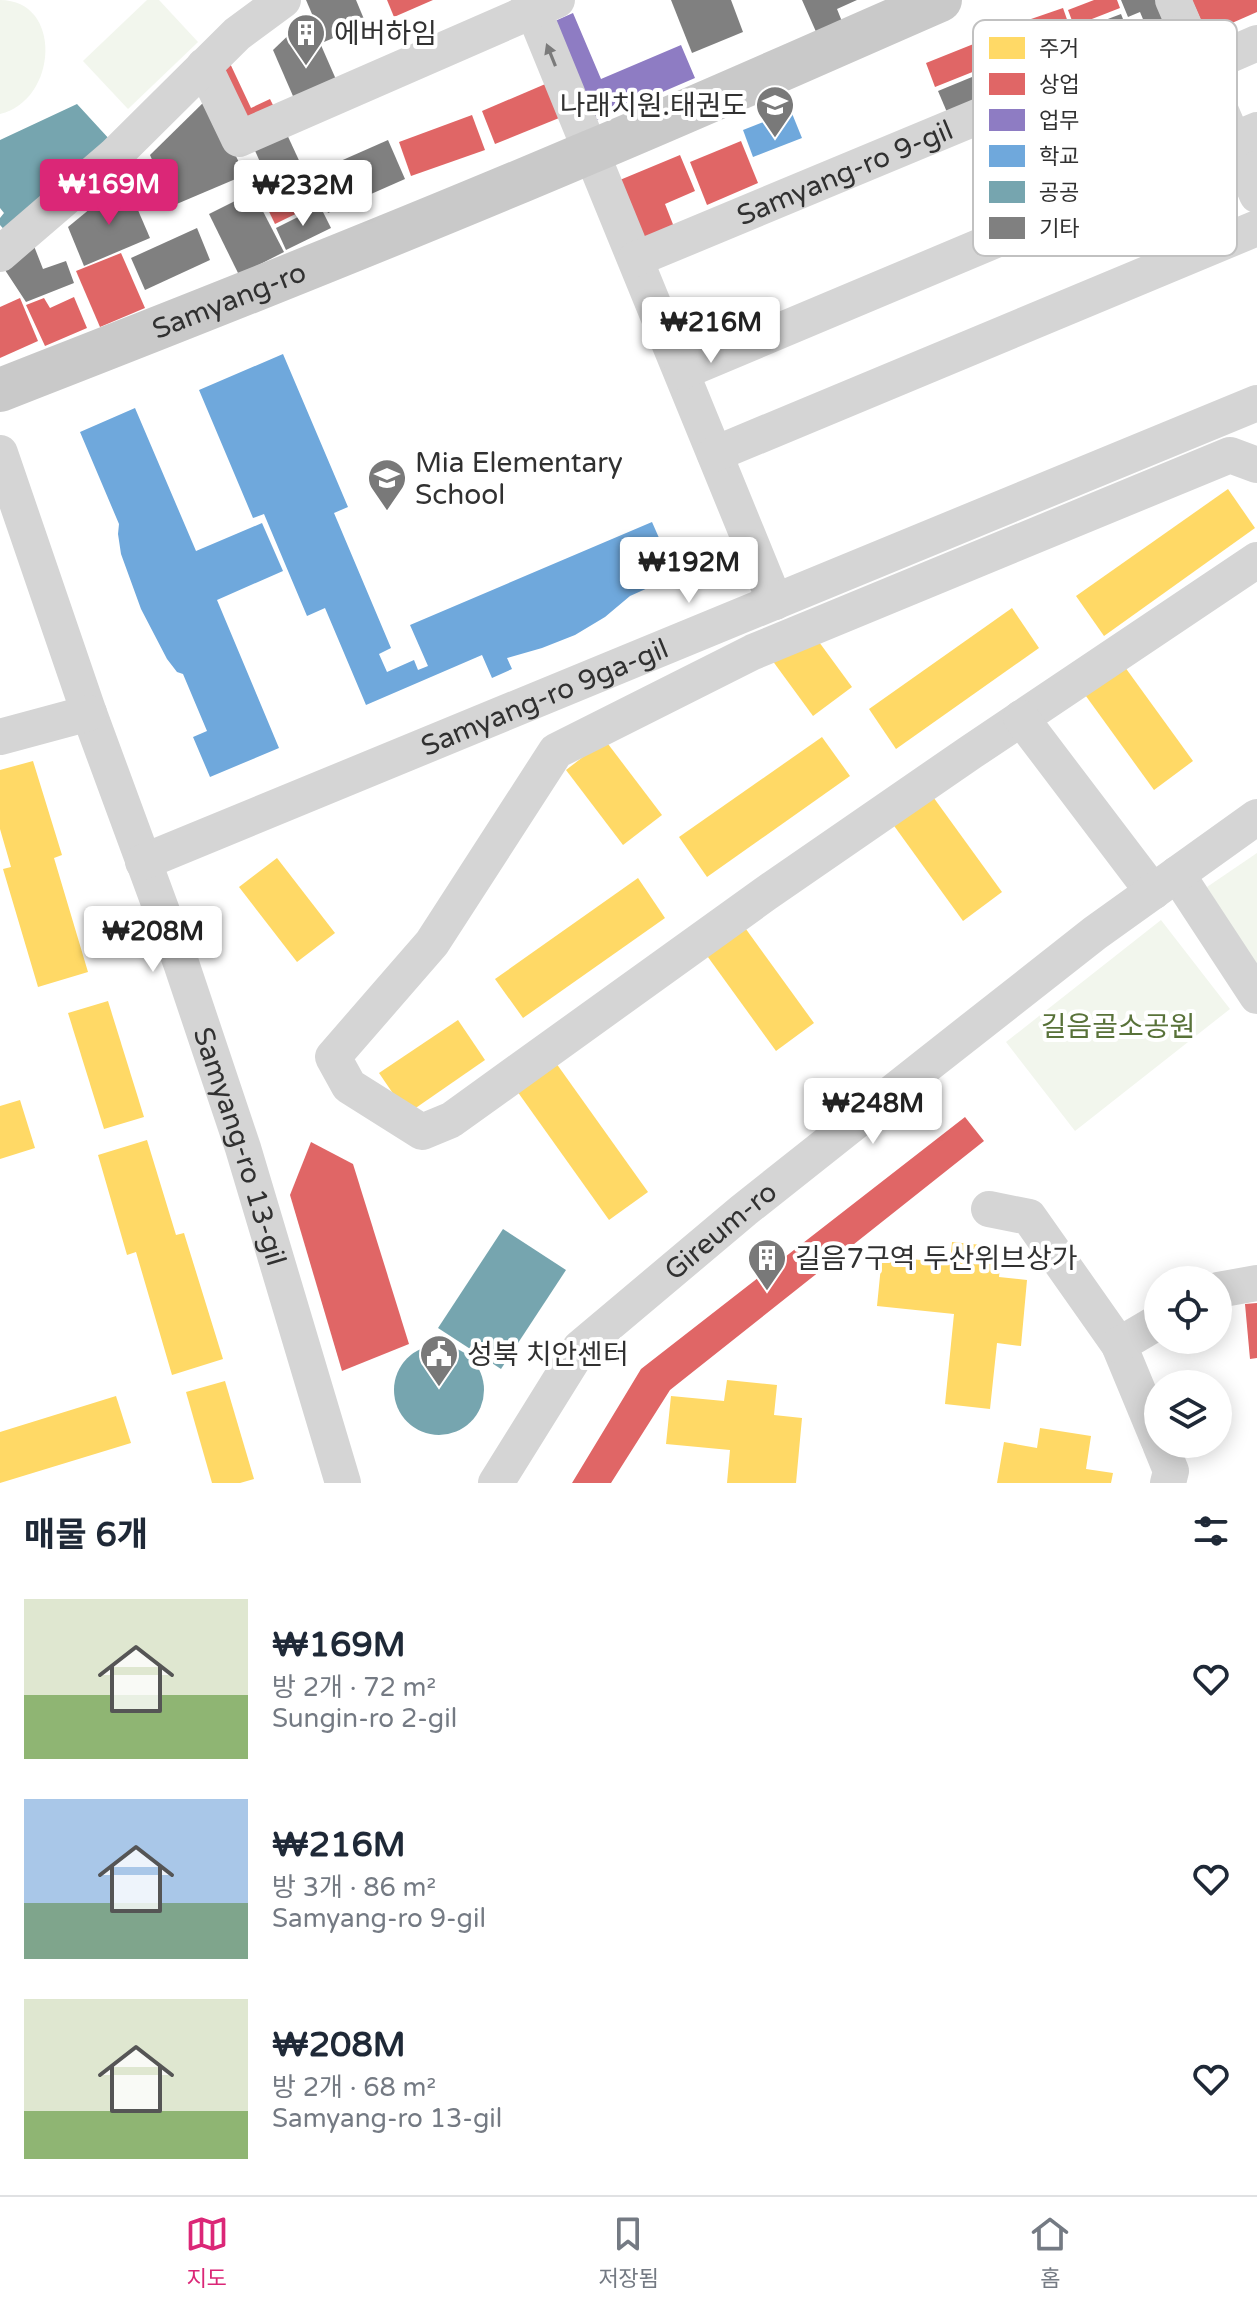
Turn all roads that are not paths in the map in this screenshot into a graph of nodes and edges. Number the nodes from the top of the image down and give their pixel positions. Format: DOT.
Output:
graph roads {
  1 [pos="283,0"];
  2 [pos="940,0"];
  3 [pos="540,3"];
  4 [pos="1257,43"];
  5 [pos="1237,52"];
  6 [pos="204,66"];
  7 [pos="973,108"];
  8 [pos="1245,135"];
  9 [pos="590,152"];
  10 [pos="1257,195"];
  11 [pos="1257,228"];
  12 [pos="1237,236"];
  13 [pos="973,250"];
  14 [pos="0,254"];
  15 [pos="1190,256"];
  16 [pos="636,259"];
  17 [pos="682,372"];
  18 [pos="0,390"];
  19 [pos="1257,403"];
  20 [pos="0,453"];
  21 [pos="715,454"];
  22 [pos="1257,465"];
  23 [pos="1257,560"];
  24 [pos="775,602"];
  25 [pos="89,713"];
  26 [pos="1021,718"];
  27 [pos="0,737"];
  28 [pos="1257,817"];
  29 [pos="143,862"];
  30 [pos="1165,883"];
  31 [pos="1257,996"];
  32 [pos="989,1209"];
  33 [pos="1257,1283"];
  34 [pos="1232,1287"];
  35 [pos="1144,1330"];
  36 [pos="1119,1345"];
  37 [pos="1144,1406"];
  38 [pos="1166,1458"];
  39 [pos="343,1483"];
  40 [pos="496,1483"];
  41 [pos="1168,1483"];
  1 -- 6 [label="street"];
  2 -- 9 [label="main road, Samyang-ro"];
  3 -- 6 [label="street"];
  9 -- 3 [label="street, one-way"];
  4 -- 5 [label="street"];
  6 -- 14 [label="street"];
  7 -- 16 [label="street, Samyang-ro 9-gil"];
  8 -- 10 [label="street, Samyang-ro 9-gil"];
  9 -- 16 [label="street"];
  9 -- 18 [label="main road, Samyang-ro"];
  11 -- 12 [label="street"];
  13 -- 17 [label="street"];
  15 -- 21 [label="street"];
  16 -- 17 [label="street"];
  17 -- 21 [label="street"];
  19 -- 24 [label="street, Samyang-ro 9ga-gil"];
  20 -- 25 [label="street, Samyang-ro 13-gil"];
  21 -- 24 [label="street"];
  22 -- 26 [label="street"];
  23 -- 26 [label="street"];
  24 -- 29 [label="street, Samyang-ro 9ga-gil"];
  25 -- 27 [label="street"];
  25 -- 29 [label="street, Samyang-ro 13-gil"];
  26 -- 30 [label="street"];
  28 -- 30 [label="street, Gireum-ro"];
  29 -- 39 [label="street, Samyang-ro 13-gil"];
  30 -- 31 [label="street"];
  30 -- 40 [label="street, Gireum-ro"];
  32 -- 36 [label="street"];
  33 -- 34 [label="street"];
  35 -- 36 [label="street"];
  36 -- 37 [label="street"];
  38 -- 41 [label="street"];
}
